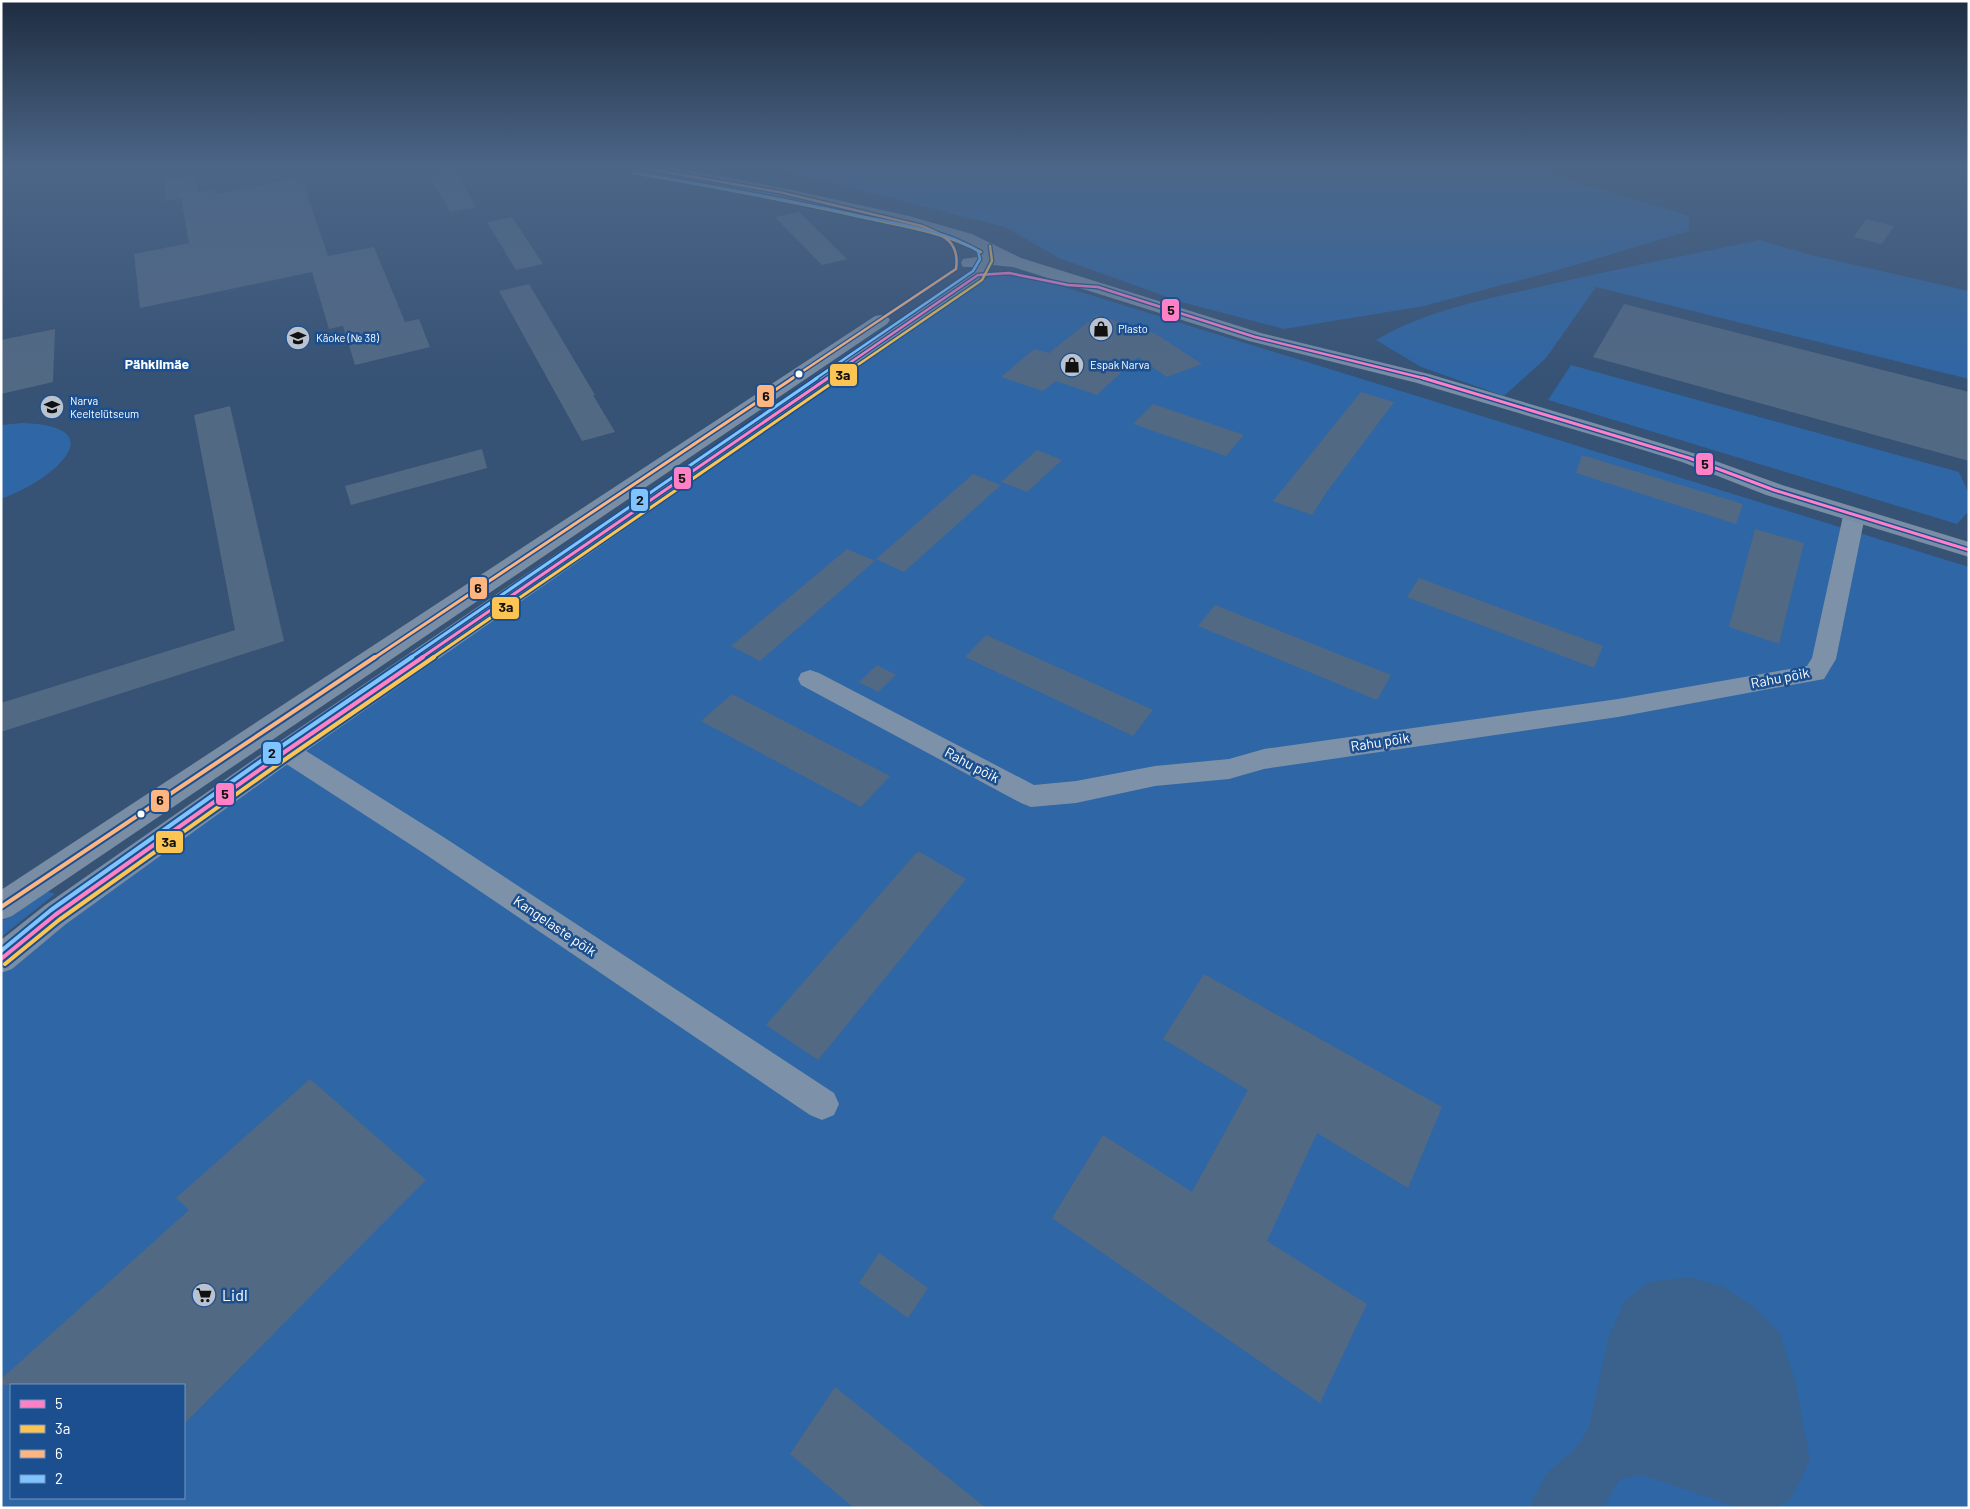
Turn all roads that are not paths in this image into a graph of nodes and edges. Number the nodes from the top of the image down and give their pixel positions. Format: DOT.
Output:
graph roads {
  1 [pos="945,237"];
  2 [pos="966,237"];
  3 [pos="948,239"];
  4 [pos="982,262"];
  5 [pos="1012,267"];
  6 [pos="956,269"];
  7 [pos="1854,516"];
  8 [pos="1969,550"];
  9 [pos="810,679"];
  10 [pos="286,751"];
  11 [pos="1,907"];
  12 [pos="1,959"];
  13 [pos="822,1104"];
  1 -- 3 [label="main road"];
  2 -- 4 [label="main road"];
  3 -- 4 [label="main road"];
  3 -- 6 [label="main road"];
  4 -- 5 [label="main road"];
  4 -- 5 [label="main road"];
  4 -- 6 [label="main road"];
  4 -- 10 [label="main road"];
  5 -- 7 [label="main road"];
  6 -- 11 [label="main road"];
  7 -- 8 [label="main road"];
  7 -- 9 [label="street, Rahu põik"];
  10 -- 12 [label="main road"];
  10 -- 13 [label="street, Kangelaste põik"];
}
